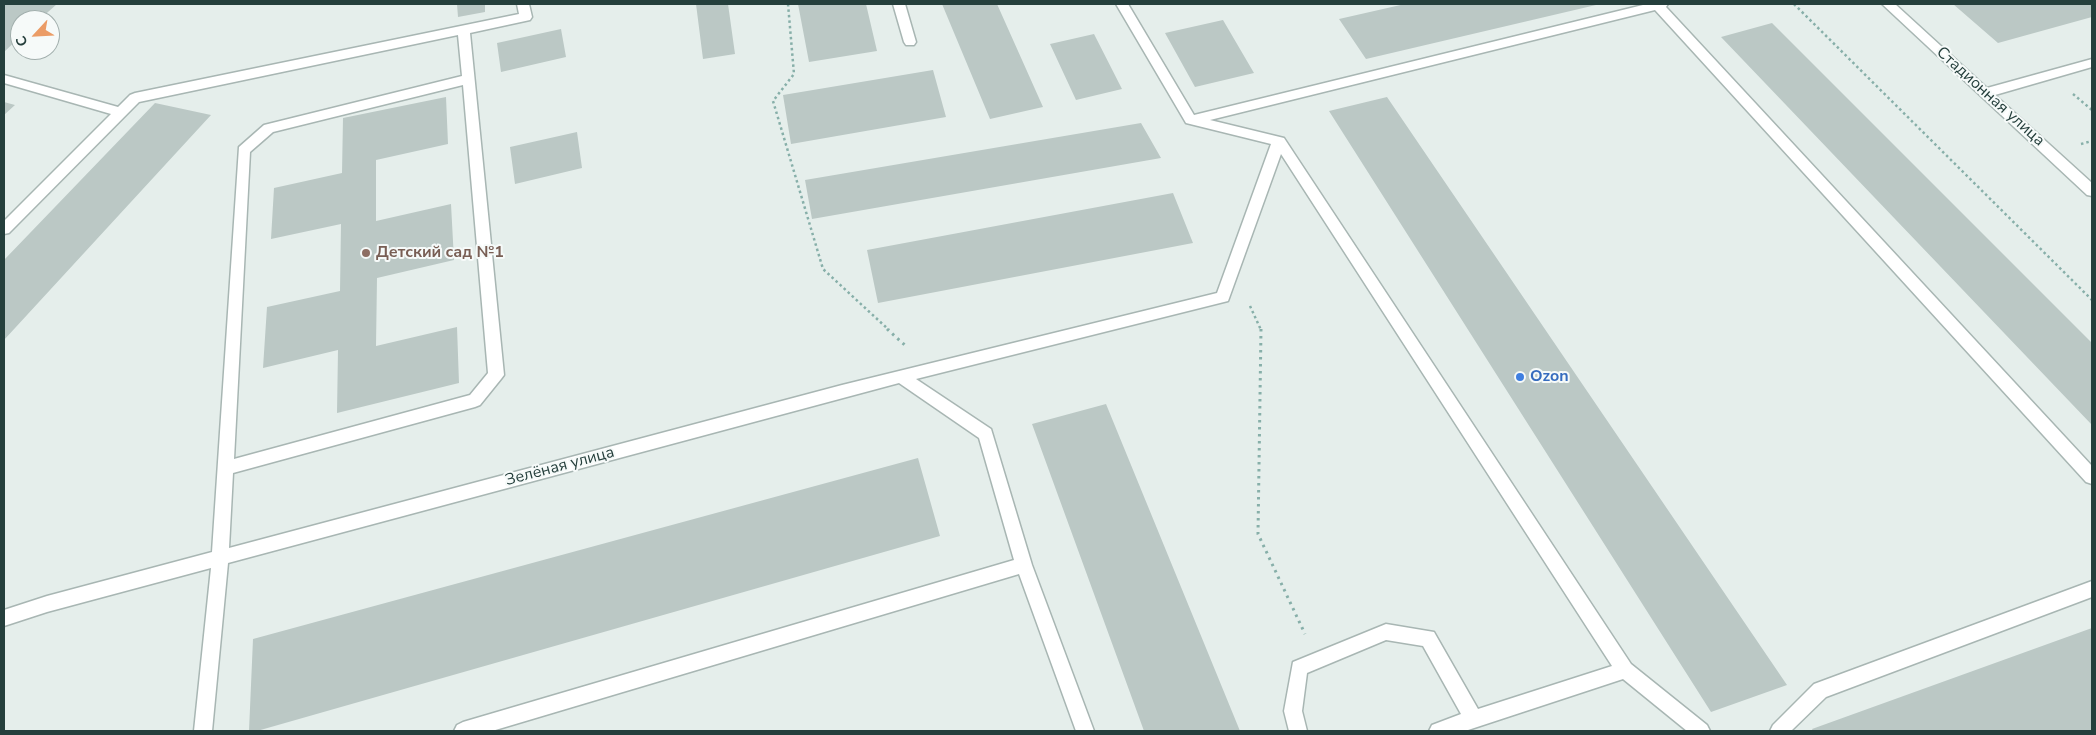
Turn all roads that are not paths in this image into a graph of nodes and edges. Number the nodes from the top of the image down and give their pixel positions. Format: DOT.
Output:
graph roads {
  1 [pos="523,4"];
  2 [pos="899,4"];
  3 [pos="1122,4"];
  4 [pos="1660,4"];
  5 [pos="1888,4"];
  6 [pos="464,30"];
  7 [pos="910,42"];
  8 [pos="2092,63"];
  9 [pos="4,80"];
  10 [pos="468,80"];
  11 [pos="1984,93"];
  12 [pos="120,112"];
  13 [pos="1191,120"];
  14 [pos="1280,141"];
  15 [pos="2092,191"];
  16 [pos="4,229"];
  17 [pos="901,377"];
  18 [pos="225,468"];
  19 [pos="2092,477"];
  20 [pos="220,558"];
  21 [pos="1024,565"];
  22 [pos="2092,589"];
  23 [pos="4,618"];
  24 [pos="1625,670"];
  25 [pos="1474,720"];
  26 [pos="203,731"];
  27 [pos="463,731"];
  28 [pos="1085,731"];
  29 [pos="1298,731"];
  30 [pos="1438,731"];
  31 [pos="1701,731"];
  32 [pos="1779,731"];
  1 -- 6 [label="street"];
  2 -- 7 [label="street"];
  3 -- 13 [label="street"];
  4 -- 13 [label="street"];
  4 -- 19 [label="street"];
  5 -- 11 [label="street, Стадионная улица"];
  6 -- 10 [label="street"];
  6 -- 12 [label="street"];
  8 -- 11 [label="street"];
  9 -- 12 [label="street"];
  10 -- 18 [label="street"];
  10 -- 18 [label="street"];
  11 -- 15 [label="street, Стадионная улица"];
  12 -- 16 [label="street"];
  13 -- 14 [label="street"];
  14 -- 17 [label="street, Зелёная улица"];
  14 -- 24 [label="street"];
  17 -- 20 [label="street, Зелёная улица"];
  17 -- 21 [label="street"];
  18 -- 20 [label="street"];
  20 -- 23 [label="street, Зелёная улица"];
  20 -- 26 [label="street"];
  21 -- 27 [label="street"];
  21 -- 28 [label="street"];
  22 -- 32 [label="street"];
  24 -- 25 [label="street"];
  24 -- 31 [label="street"];
  25 -- 29 [label="street"];
  25 -- 30 [label="street"];
}
